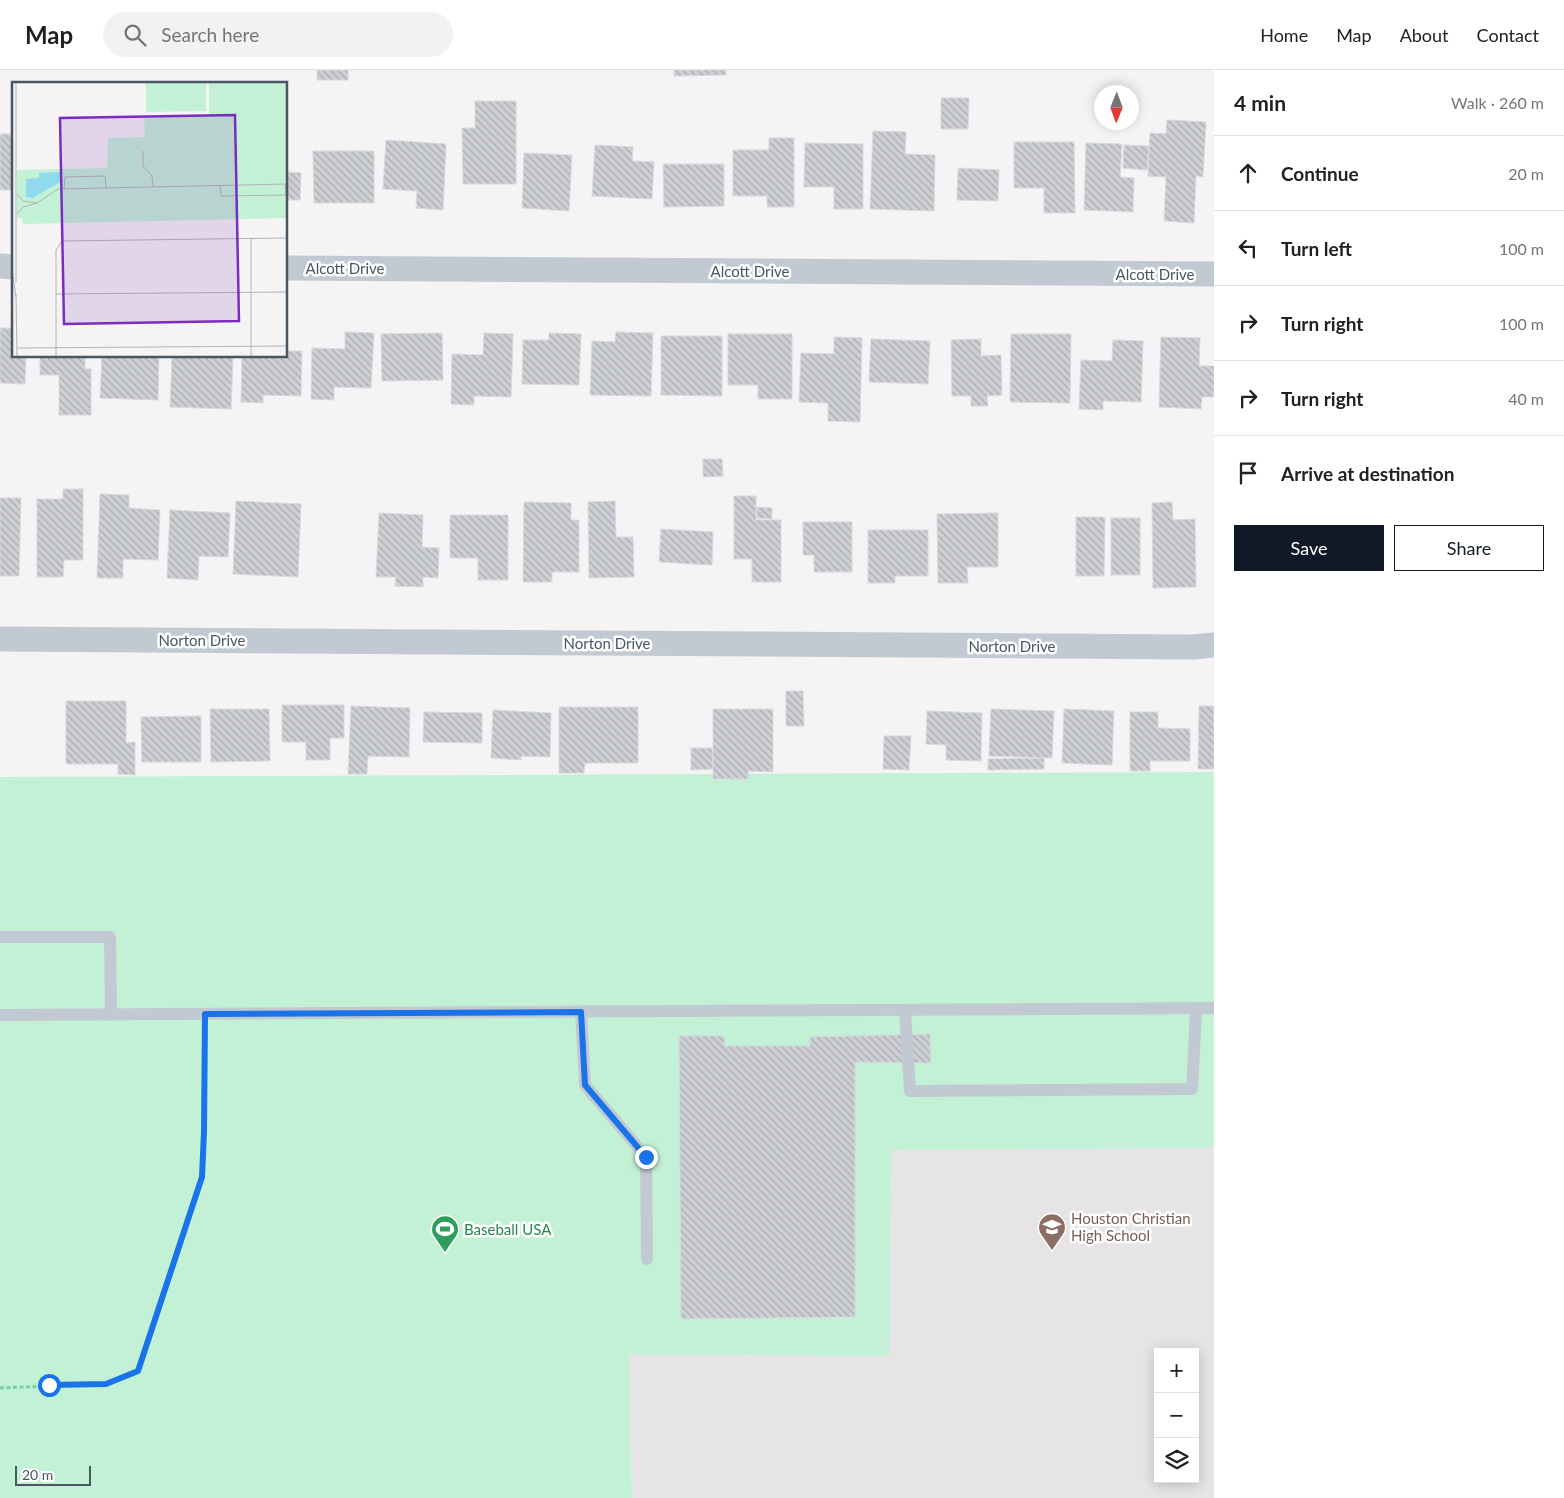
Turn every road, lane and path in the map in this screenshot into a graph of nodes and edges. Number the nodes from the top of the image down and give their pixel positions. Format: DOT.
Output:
graph roads {
  1 [pos="288,268"];
  2 [pos="1214,274"];
  3 [pos="0,638"];
  4 [pos="1214,645"];
  5 [pos="0,937"];
  6 [pos="1214,1008"];
  7 [pos="1196,1009"];
  8 [pos="905,1010"];
  9 [pos="581,1012"];
  10 [pos="205,1014"];
  11 [pos="0,1015"];
  12 [pos="110,1015"];
  13 [pos="647,1258"];
  14 [pos="0,1388"];
  1 -- 2 [label="street, Alcott Drive"];
  3 -- 4 [label="street, Norton Drive"];
  5 -- 12 [label="lane"];
  6 -- 7 [label="lane"];
  7 -- 8 [label="lane"];
  7 -- 8 [label="lane"];
  8 -- 9 [label="lane"];
  9 -- 10 [label="lane"];
  9 -- 13 [label="lane"];
  10 -- 12 [label="lane"];
  10 -- 14 [label="path"];
  11 -- 12 [label="lane"];
}
